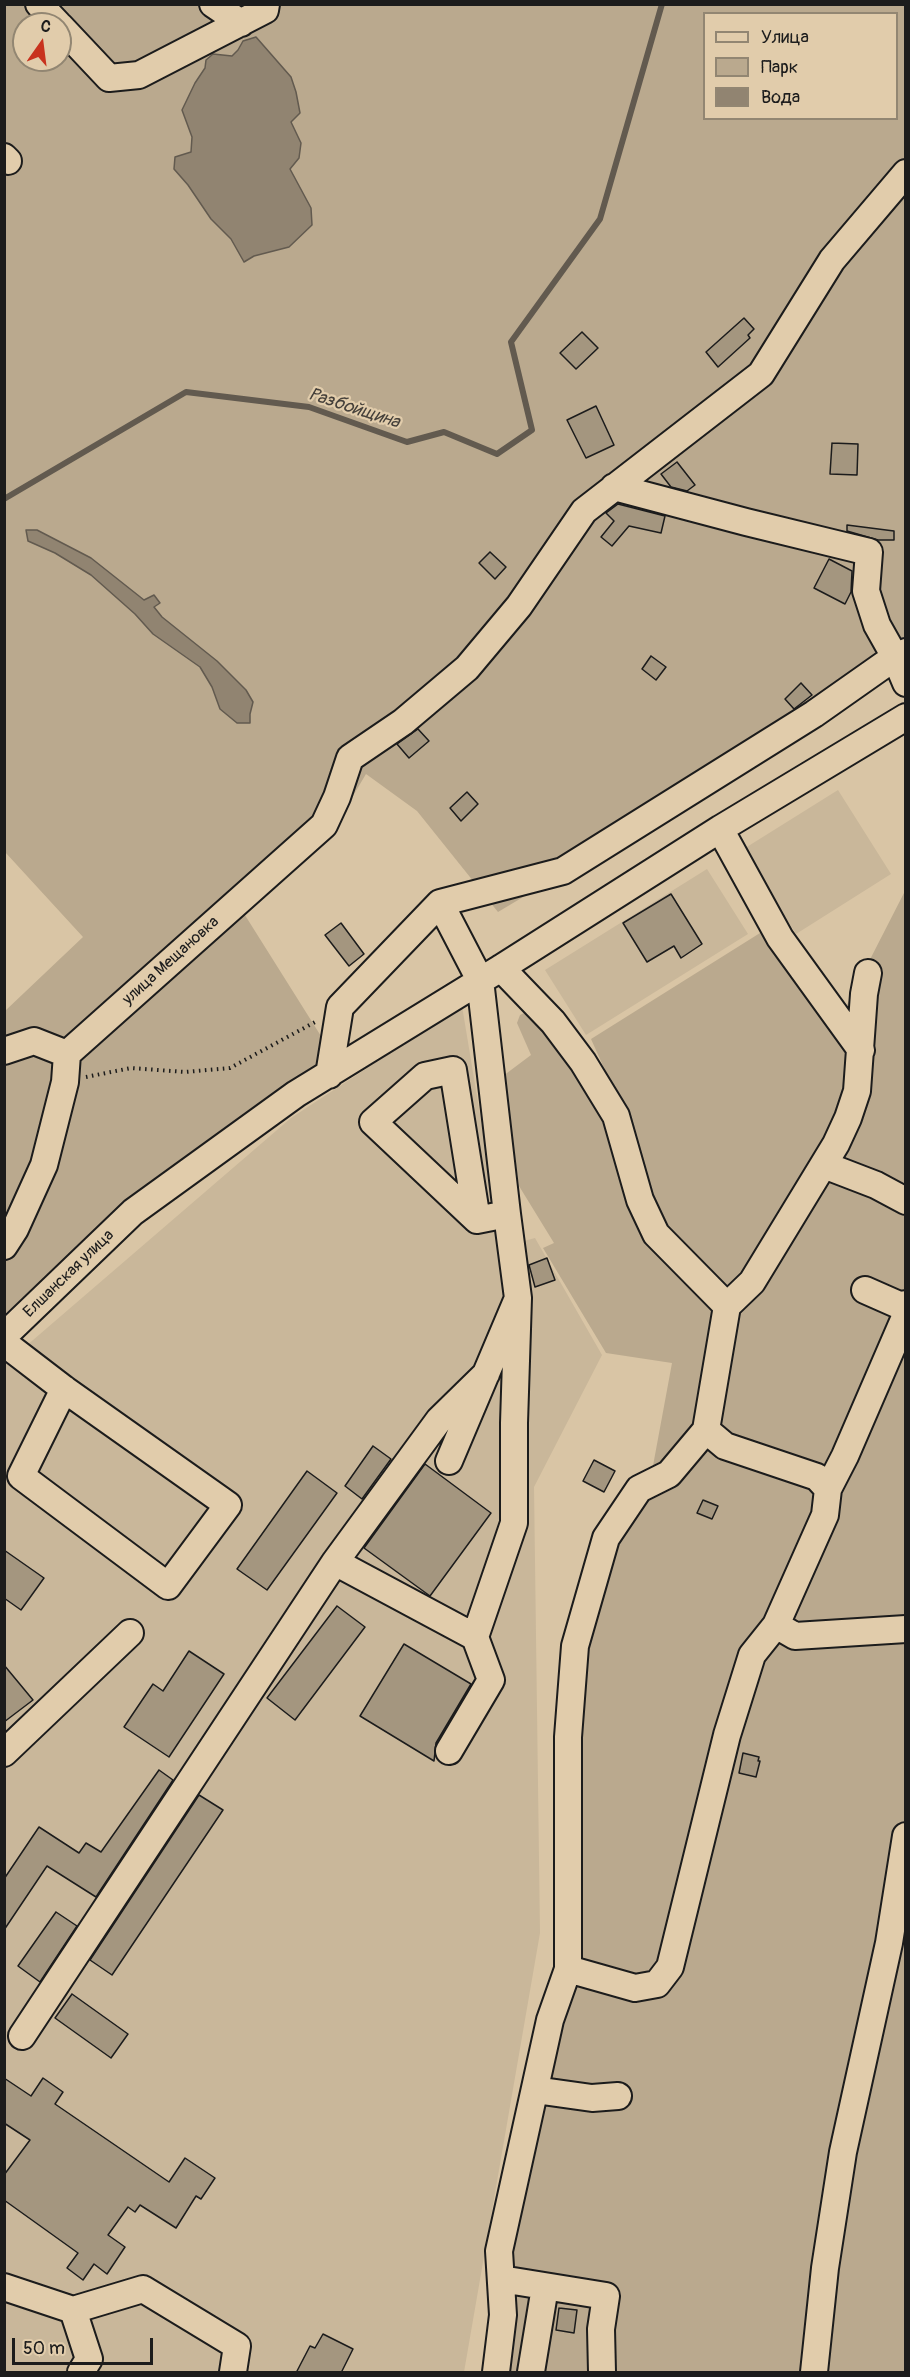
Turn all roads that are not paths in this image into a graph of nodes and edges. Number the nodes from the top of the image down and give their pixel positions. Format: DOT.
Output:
graph roads {
  1 [pos="213,4"];
  2 [pos="266,4"];
  3 [pos="241,23"];
  4 [pos="72,39"];
  5 [pos="906,173"];
  6 [pos="614,486"];
  7 [pos="900,654"];
  8 [pos="906,683"];
  9 [pos="906,717"];
  10 [pos="720,829"];
  11 [pos="440,903"];
  12 [pos="868,973"];
  13 [pos="491,974"];
  14 [pos="861,1050"];
  15 [pos="4,1051"];
  16 [pos="67,1054"];
  17 [pos="329,1075"];
  18 [pos="824,1165"];
  19 [pos="906,1201"];
  20 [pos="507,1214"];
  21 [pos="477,1220"];
  22 [pos="4,1246"];
  23 [pos="865,1290"];
  24 [pos="518,1298"];
  25 [pos="906,1304"];
  26 [pos="727,1306"];
  27 [pos="906,1315"];
  28 [pos="4,1336"];
  29 [pos="4,1343"];
  30 [pos="486,1374"];
  31 [pos="64,1389"];
  32 [pos="706,1430"];
  33 [pos="449,1461"];
  34 [pos="828,1489"];
  35 [pos="335,1563"];
  36 [pos="776,1625"];
  37 [pos="905,1631"];
  38 [pos="130,1633"];
  39 [pos="475,1637"];
  40 [pos="449,1750"];
  41 [pos="4,1753"];
  42 [pos="906,1836"];
  43 [pos="568,1969"];
  44 [pos="19,2034"];
  45 [pos="535,2090"];
  46 [pos="618,2096"];
  47 [pos="501,2279"];
  48 [pos="4,2287"];
  49 [pos="544,2287"];
  50 [pos="73,2310"];
  51 [pos="81,2373"];
  52 [pos="233,2373"];
  53 [pos="496,2373"];
  54 [pos="531,2373"];
  55 [pos="602,2373"];
  56 [pos="814,2373"];
  1 -- 3 [label="street"];
  2 -- 3 [label="street"];
  3 -- 4 [label="street"];
  5 -- 6 [label="street"];
  6 -- 7 [label="street"];
  6 -- 16 [label="street, улица Мещановка"];
  7 -- 8 [label="street"];
  7 -- 11 [label="street"];
  9 -- 10 [label="street, Елшанская улица"];
  10 -- 13 [label="street, Елшанская улица"];
  10 -- 14 [label="street"];
  11 -- 13 [label="street"];
  11 -- 17 [label="street"];
  12 -- 14 [label="street"];
  13 -- 17 [label="street, Елшанская улица"];
  13 -- 20 [label="street"];
  13 -- 26 [label="street"];
  14 -- 18 [label="street"];
  15 -- 16 [label="street"];
  16 -- 22 [label="street"];
  17 -- 28 [label="street, Елшанская улица"];
  18 -- 19 [label="street"];
  18 -- 26 [label="street"];
  20 -- 21 [label="street"];
  20 -- 24 [label="street"];
  21 -- 21 [label="street"];
  23 -- 25 [label="street"];
  24 -- 30 [label="street"];
  24 -- 39 [label="street"];
  26 -- 32 [label="street"];
  27 -- 34 [label="street"];
  29 -- 31 [label="street"];
  30 -- 33 [label="street"];
  30 -- 35 [label="street"];
  31 -- 31 [label="street"];
  32 -- 34 [label="street"];
  32 -- 43 [label="street"];
  34 -- 36 [label="street"];
  35 -- 39 [label="street"];
  35 -- 44 [label="street"];
  36 -- 37 [label="street"];
  36 -- 43 [label="street"];
  38 -- 41 [label="street"];
  39 -- 40 [label="street"];
  42 -- 56 [label="street"];
  43 -- 45 [label="street"];
  45 -- 46 [label="street"];
  45 -- 47 [label="street"];
  47 -- 49 [label="street"];
  47 -- 53 [label="street"];
  48 -- 50 [label="street"];
  49 -- 54 [label="street"];
  49 -- 55 [label="street"];
  50 -- 51 [label="street"];
  50 -- 52 [label="street"];
}
